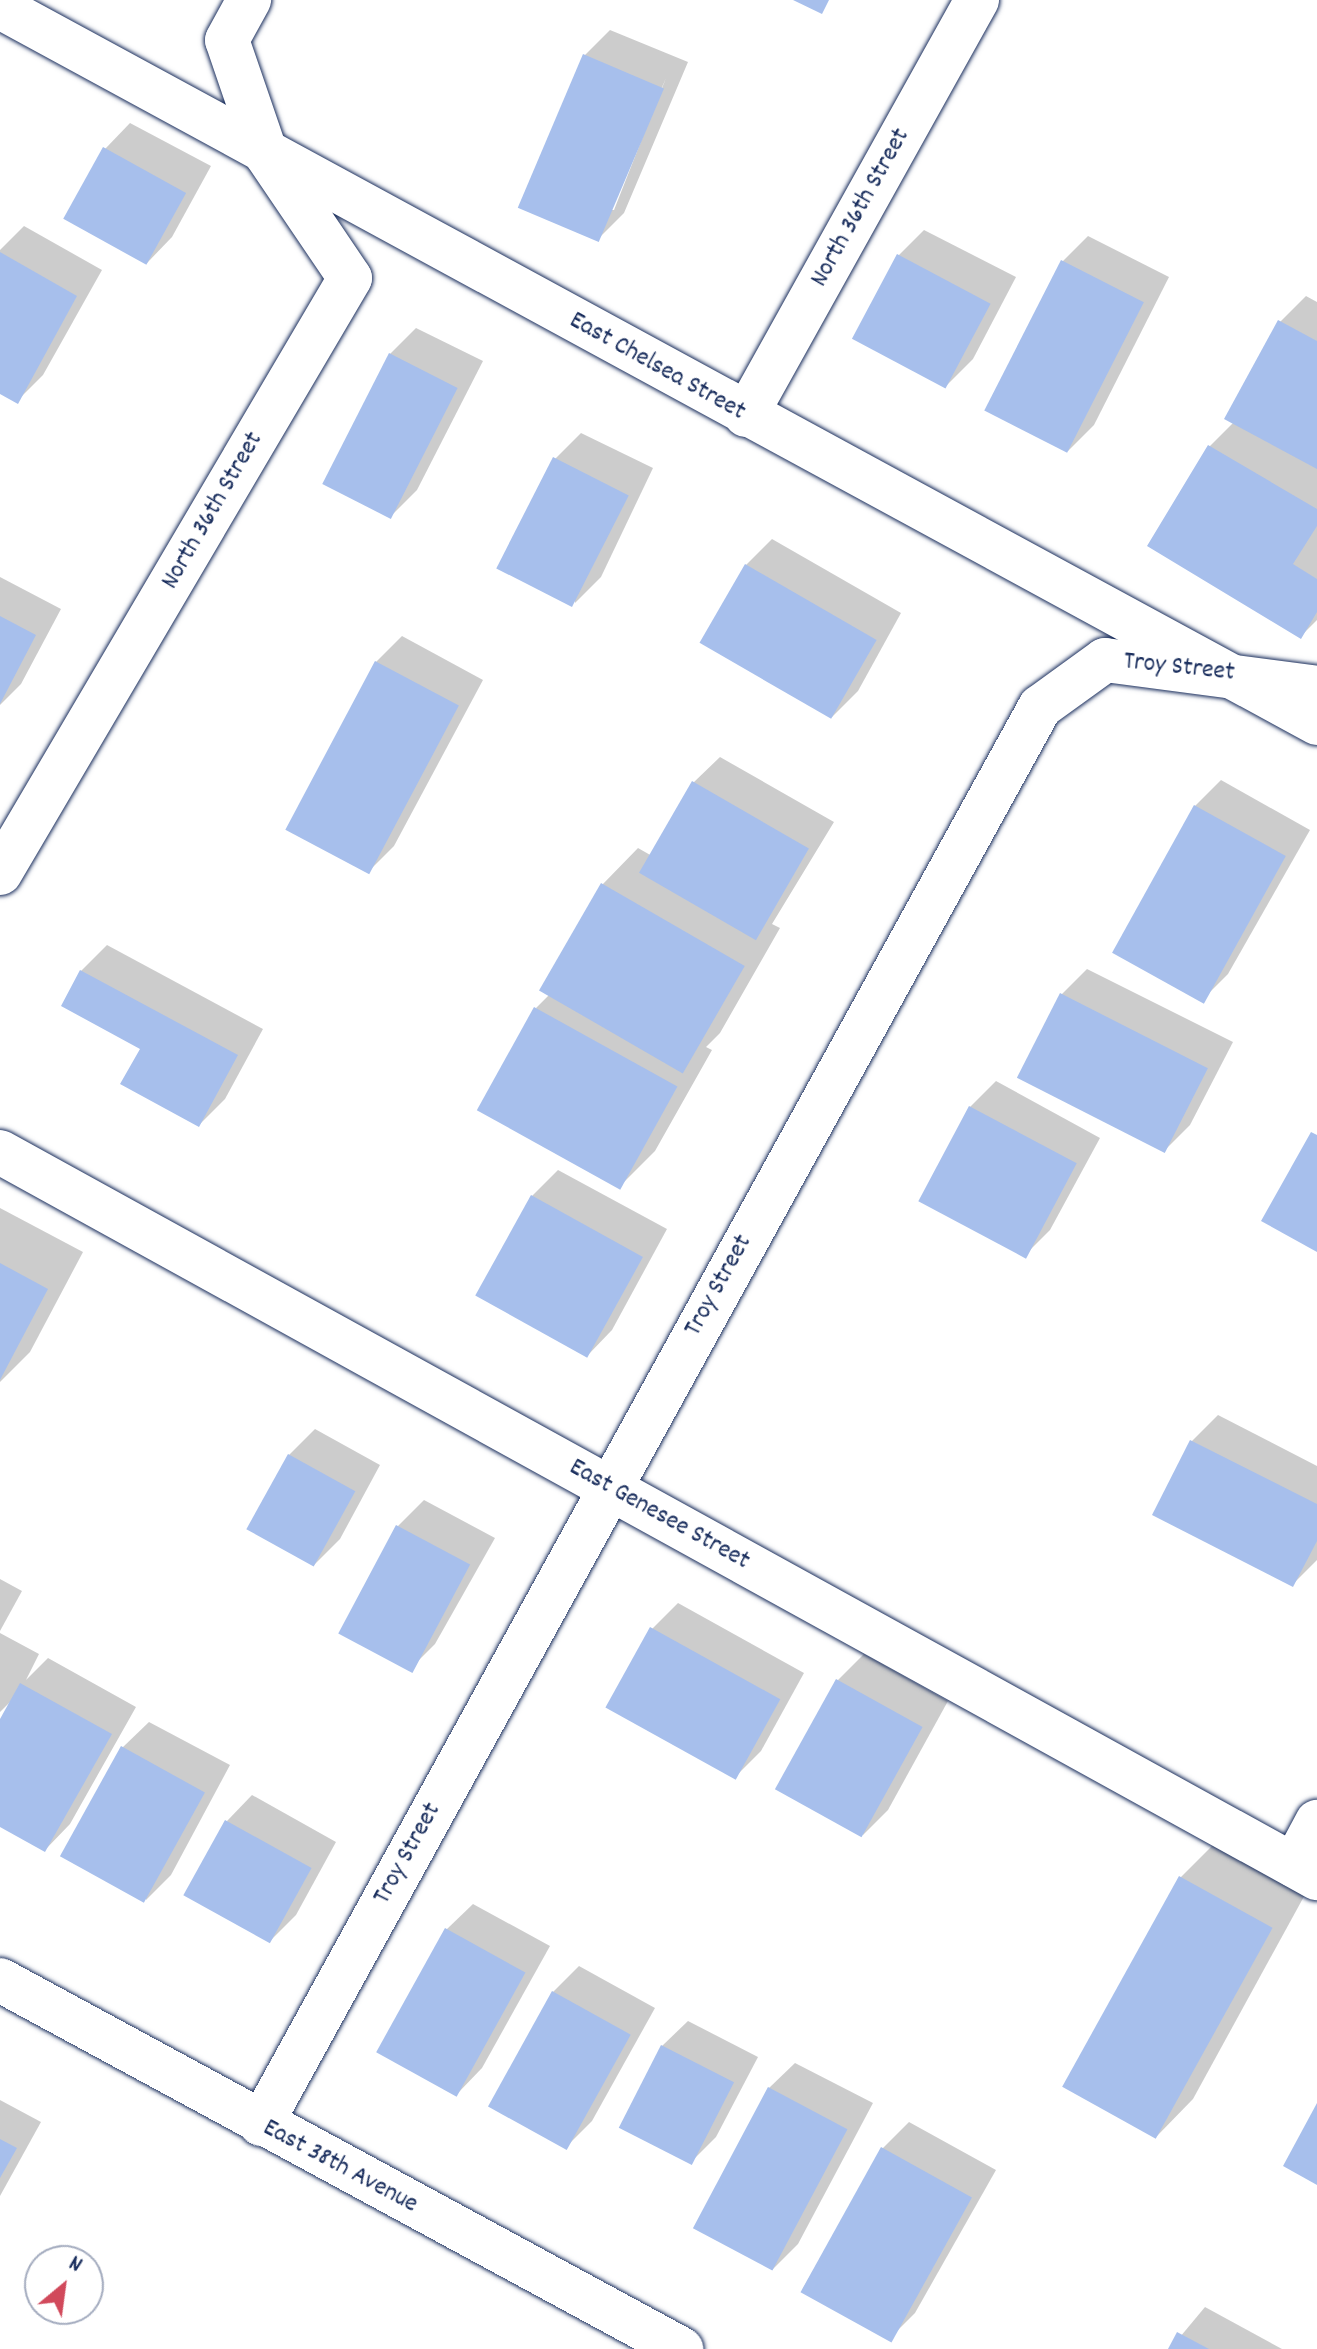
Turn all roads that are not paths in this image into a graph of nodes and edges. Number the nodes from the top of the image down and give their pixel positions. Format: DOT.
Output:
graph roads {
  1 [pos="249,0"];
  2 [pos="977,0"];
  3 [pos="0,7"];
  4 [pos="266,154"];
  5 [pos="746,415"];
  6 [pos="1225,672"];
  7 [pos="1317,688"];
  8 [pos="1317,723"];
  9 [pos="0,873"];
  10 [pos="0,1152"];
  11 [pos="608,1487"];
  12 [pos="1317,1822"];
  13 [pos="1305,1871"];
  14 [pos="0,1980"];
  15 [pos="261,2124"];
  16 [pos="681,2349"];
  1 -- 4 [label="street"];
  2 -- 5 [label="street, North 36th Street"];
  3 -- 4 [label="street, East Chelsea Street"];
  4 -- 5 [label="street, East Chelsea Street"];
  4 -- 9 [label="street, North 36th Street"];
  5 -- 6 [label="street, East Chelsea Street"];
  6 -- 7 [label="street, Troy Street"];
  6 -- 8 [label="street, East Chelsea Street"];
  6 -- 11 [label="street, Troy Street"];
  10 -- 11 [label="street, East Genesee Street"];
  11 -- 13 [label="street, East Genesee Street"];
  11 -- 15 [label="street, Troy Street"];
  12 -- 13 [label="street"];
  14 -- 15 [label="street, East 38th Avenue"];
  15 -- 16 [label="street, East 38th Avenue"];
}
